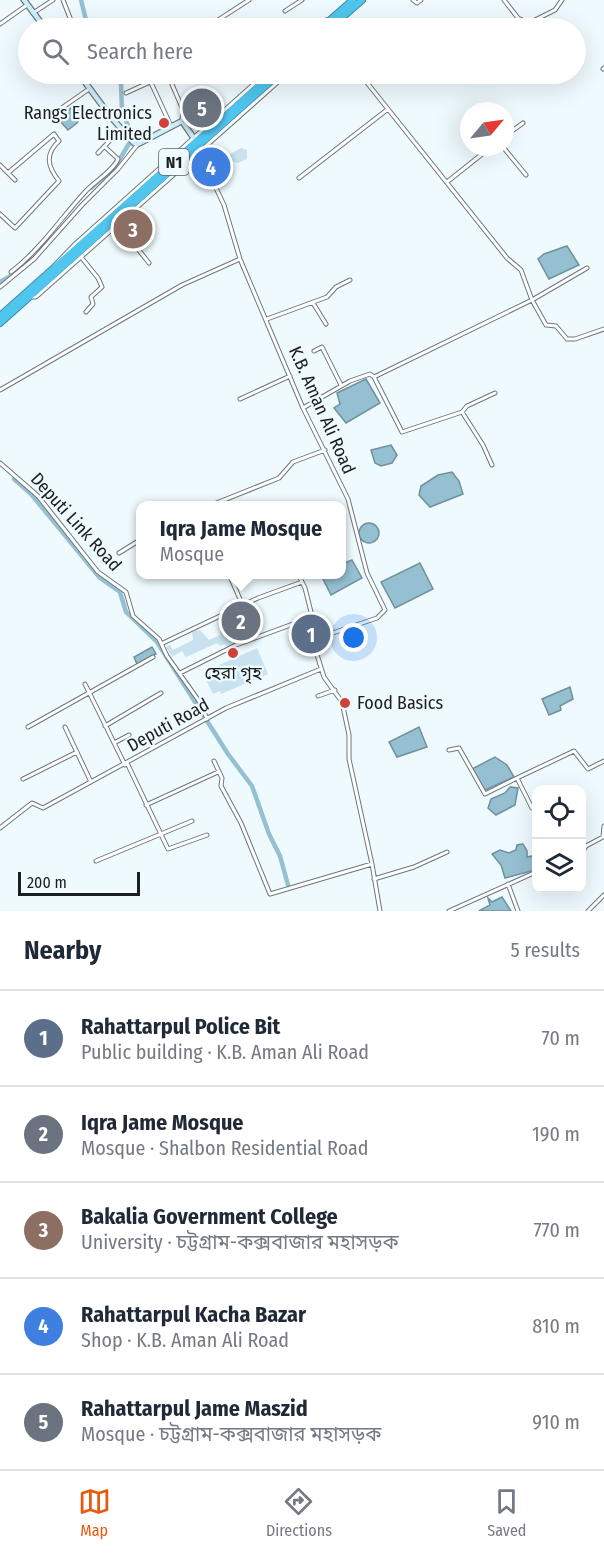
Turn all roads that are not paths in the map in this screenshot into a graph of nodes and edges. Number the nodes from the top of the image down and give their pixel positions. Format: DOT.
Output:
graph roads {
  1 [pos="24,0"];
  2 [pos="54,0"];
  3 [pos="63,0"];
  4 [pos="249,0"];
  5 [pos="302,0"];
  6 [pos="353,0"];
  7 [pos="362,0"];
  8 [pos="413,0"];
  9 [pos="421,0"];
  10 [pos="504,0"];
  11 [pos="562,0"];
  12 [pos="27,5"];
  13 [pos="285,11"];
  14 [pos="346,11"];
  15 [pos="33,13"];
  16 [pos="37,18"];
  17 [pos="70,18"];
  18 [pos="221,18"];
  19 [pos="328,18"];
  20 [pos="336,18"];
  21 [pos="340,18"];
  22 [pos="518,18"];
  23 [pos="539,18"];
  24 [pos="0,24"];
  25 [pos="88,84"];
  26 [pos="146,84"];
  27 [pos="151,84"];
  28 [pos="172,84"];
  29 [pos="254,84"];
  30 [pos="261,84"];
  31 [pos="268,84"];
  32 [pos="275,84"];
  33 [pos="368,84"];
  34 [pos="91,88"];
  35 [pos="126,93"];
  36 [pos="388,109"];
  37 [pos="56,112"];
  38 [pos="182,121"];
  39 [pos="523,123"];
  40 [pos="171,126"];
  41 [pos="121,129"];
  42 [pos="514,130"];
  43 [pos="194,138"];
  44 [pos="134,142"];
  45 [pos="105,147"];
  46 [pos="198,151"];
  47 [pos="98,153"];
  48 [pos="480,156"];
  49 [pos="510,156"];
  50 [pos="0,165"];
  51 [pos="9,172"];
  52 [pos="526,175"];
  53 [pos="299,178"];
  54 [pos="15,180"];
  55 [pos="447,182"];
  56 [pos="0,214"];
  57 [pos="118,224"];
  58 [pos="81,257"];
  59 [pos="240,259"];
  60 [pos="149,263"];
  61 [pos="55,267"];
  62 [pos="587,268"];
  63 [pos="11,272"];
  64 [pos="350,280"];
  65 [pos="0,286"];
  66 [pos="28,297"];
  67 [pos="532,300"];
  68 [pos="313,303"];
  69 [pos="86,312"];
  70 [pos="0,316"];
  71 [pos="267,319"];
  72 [pos="0,323"];
  73 [pos="326,324"];
  74 [pos="604,328"];
  75 [pos="314,351"];
  76 [pos="290,376"];
  77 [pos="374,377"];
  78 [pos="342,386"];
  79 [pos="0,390"];
  80 [pos="495,393"];
  81 [pos="240,399"];
  82 [pos="303,408"];
  83 [pos="462,412"];
  84 [pos="325,450"];
  85 [pos="0,463"];
  86 [pos="492,465"];
  87 [pos="222,501"];
  88 [pos="136,543"];
  89 [pos="119,553"];
  90 [pos="231,579"];
  91 [pos="300,579"];
  92 [pos="302,582"];
  93 [pos="243,606"];
  94 [pos="312,617"];
  95 [pos="315,639"];
  96 [pos="163,643"];
  97 [pos="153,657"];
  98 [pos="321,669"];
  99 [pos="180,673"];
  100 [pos="86,684"];
  101 [pos="335,690"];
  102 [pos="88,692"];
  103 [pos="161,693"];
  104 [pos="318,696"];
  105 [pos="207,719"];
  106 [pos="105,726"];
  107 [pos="28,727"];
  108 [pos="65,727"];
  109 [pos="129,735"];
  110 [pos="114,743"];
  111 [pos="449,750"];
  112 [pos="77,752"];
  113 [pos="214,761"];
  114 [pos="604,761"];
  115 [pos="126,764"];
  116 [pos="219,771"];
  117 [pos="517,778"];
  118 [pos="23,779"];
  119 [pos="91,782"];
  120 [pos="146,805"];
  121 [pos="532,808"];
  122 [pos="192,821"];
  123 [pos="604,826"];
  124 [pos="0,828"];
  125 [pos="161,834"];
  126 [pos="207,835"];
  127 [pos="586,846"];
  128 [pos="447,852"];
  129 [pos="96,861"];
  130 [pos="372,864"];
  131 [pos="532,874"];
  132 [pos="374,879"];
  133 [pos="508,884"];
  134 [pos="604,895"];
  135 [pos="380,911"];
  136 [pos="449,911"];
  137 [pos="518,911"];
  138 [pos="588,911"];
  1 -- 12 [label="street"];
  2 -- 15 [label="street"];
  3 -- 17 [label="street"];
  4 -- 18 [label="street"];
  5 -- 13 [label="street"];
  6 -- 14 [label="highway"];
  7 -- 14 [label="highway"];
  8 -- 9 [label="street"];
  10 -- 22 [label="street"];
  11 -- 23 [label="street"];
  12 -- 15 [label="street"];
  12 -- 24 [label="street"];
  14 -- 19 [label="street"];
  14 -- 20 [label="highway"];
  14 -- 21 [label="highway"];
  15 -- 16 [label="street"];
  25 -- 34 [label="street"];
  26 -- 35 [label="street"];
  27 -- 40 [label="street"];
  28 -- 38 [label="street"];
  29 -- 43 [label="street"];
  30 -- 61 [label="highway, N1"];
  31 -- 66 [label="highway, N1"];
  32 -- 46 [label="street"];
  33 -- 36 [label="street"];
  34 -- 37 [label="street"];
  34 -- 41 [label="street"];
  36 -- 53 [label="street"];
  36 -- 55 [label="street"];
  38 -- 40 [label="street"];
  38 -- 43 [label="street"];
  39 -- 42 [label="street"];
  40 -- 44 [label="street"];
  41 -- 44 [label="street"];
  41 -- 45 [label="street"];
  43 -- 61 [label="street"];
  44 -- 65 [label="street"];
  45 -- 47 [label="street"];
  45 -- 63 [label="street"];
  46 -- 57 [label="street"];
  46 -- 59 [label="street, K.B. Aman Ali Road"];
  48 -- 55 [label="street"];
  49 -- 52 [label="street"];
  50 -- 51 [label="street"];
  51 -- 54 [label="street"];
  51 -- 56 [label="street"];
  55 -- 67 [label="street"];
  57 -- 58 [label="street"];
  57 -- 60 [label="street"];
  58 -- 66 [label="street"];
  58 -- 69 [label="street"];
  59 -- 71 [label="street, K.B. Aman Ali Road"];
  59 -- 79 [label="street"];
  61 -- 66 [label="highway, N1"];
  62 -- 67 [label="street"];
  64 -- 68 [label="street"];
  66 -- 70 [label="highway, N1"];
  66 -- 72 [label="highway, N1"];
  67 -- 74 [label="street"];
  67 -- 77 [label="street"];
  68 -- 71 [label="street"];
  68 -- 73 [label="street"];
  71 -- 76 [label="street, K.B. Aman Ali Road"];
  75 -- 78 [label="street"];
  76 -- 81 [label="street"];
  76 -- 82 [label="street, K.B. Aman Ali Road"];
  77 -- 78 [label="street"];
  77 -- 83 [label="street"];
  78 -- 82 [label="street"];
  80 -- 83 [label="street"];
  82 -- 84 [label="street, K.B. Aman Ali Road"];
  83 -- 86 [label="street"];
  84 -- 87 [label="street"];
  84 -- 95 [label="street, K.B. Aman Ali Road"];
  85 -- 99 [label="street, Deputi Link Road"];
  88 -- 89 [label="street"];
  90 -- 93 [label="street"];
  91 -- 92 [label="street"];
  92 -- 93 [label="street"];
  92 -- 94 [label="street"];
  93 -- 96 [label="street"];
  94 -- 95 [label="street"];
  94 -- 99 [label="street"];
  95 -- 98 [label="street"];
  97 -- 102 [label="street"];
  98 -- 101 [label="street"];
  98 -- 105 [label="street, Deputi Road"];
  99 -- 105 [label="street, Deputi Link Road"];
  100 -- 102 [label="street"];
  101 -- 104 [label="street"];
  101 -- 130 [label="street"];
  102 -- 106 [label="street"];
  102 -- 107 [label="street"];
  103 -- 106 [label="street"];
  105 -- 115 [label="street, Deputi Road"];
  106 -- 110 [label="street"];
  108 -- 112 [label="street"];
  109 -- 110 [label="street"];
  110 -- 115 [label="street"];
  111 -- 117 [label="street"];
  112 -- 118 [label="street"];
  112 -- 119 [label="street"];
  113 -- 116 [label="street"];
  114 -- 117 [label="street"];
  115 -- 119 [label="street, Deputi Road"];
  115 -- 120 [label="street"];
  116 -- 120 [label="street"];
  116 -- 130 [label="street"];
  117 -- 121 [label="street"];
  119 -- 124 [label="street, Deputi Road"];
  120 -- 125 [label="street"];
  122 -- 125 [label="street"];
  123 -- 127 [label="street"];
  125 -- 126 [label="street"];
  125 -- 129 [label="street"];
  128 -- 132 [label="street"];
  130 -- 132 [label="street"];
  131 -- 133 [label="street"];
  132 -- 135 [label="street"];
  133 -- 136 [label="street"];
  133 -- 137 [label="street"];
  134 -- 138 [label="street"];
}
